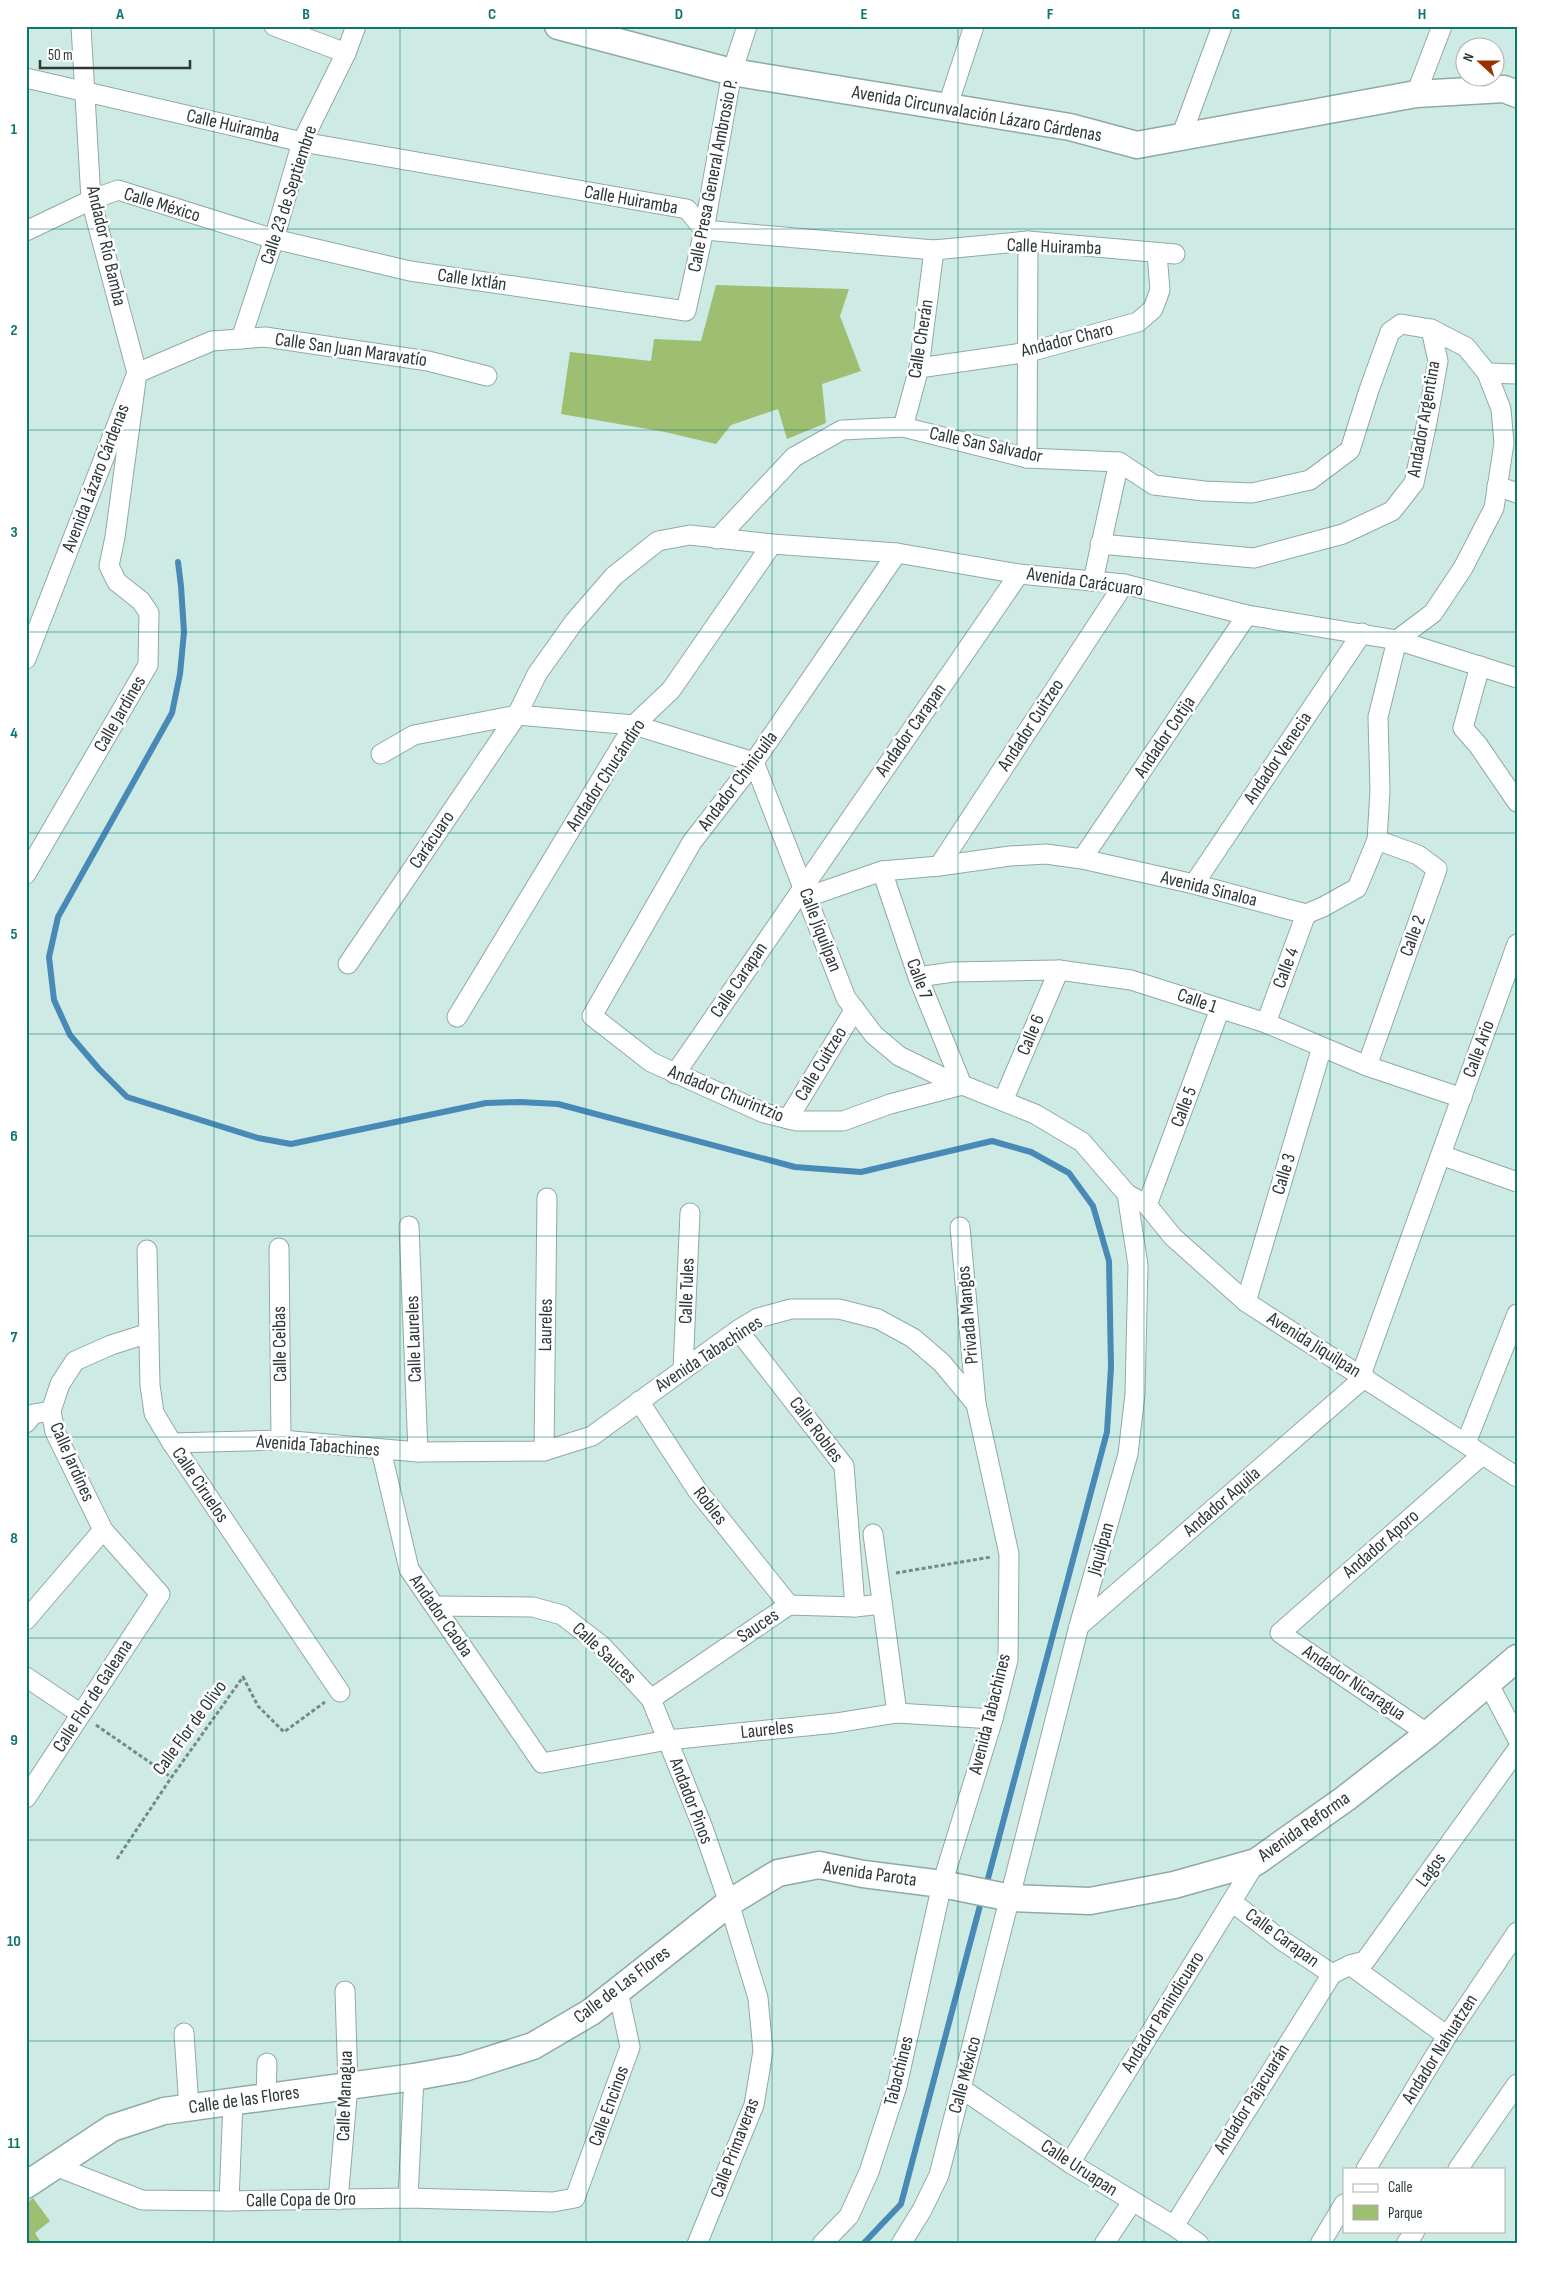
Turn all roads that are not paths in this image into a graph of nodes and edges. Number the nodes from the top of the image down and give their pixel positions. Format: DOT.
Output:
graph roads {
  1 [pos="81,26"];
  2 [pos="274,26"];
  3 [pos="356,26"];
  4 [pos="558,26"];
  5 [pos="746,26"];
  6 [pos="974,26"];
  7 [pos="1222,26"];
  8 [pos="1442,26"];
  9 [pos="346,53"];
  10 [pos="732,72"];
  11 [pos="26,78"];
  12 [pos="86,93"];
  13 [pos="1416,94"];
  14 [pos="1517,94"];
  15 [pos="947,108"];
  16 [pos="1181,137"];
  17 [pos="302,142"];
  18 [pos="92,200"];
  19 [pos="704,230"];
  20 [pos="26,231"];
  21 [pos="274,239"];
  22 [pos="1028,242"];
  23 [pos="934,250"];
  24 [pos="1166,254"];
  25 [pos="672,308"];
  26 [pos="1431,329"];
  27 [pos="241,339"];
  28 [pos="1029,352"];
  29 [pos="919,368"];
  30 [pos="137,373"];
  31 [pos="1487,373"];
  32 [pos="1517,374"];
  33 [pos="488,376"];
  34 [pos="903,427"];
  35 [pos="1027,458"];
  36 [pos="1119,462"];
  37 [pos="1497,486"];
  38 [pos="1517,493"];
  39 [pos="717,539"];
  40 [pos="772,544"];
  41 [pos="1100,544"];
  42 [pos="897,553"];
  43 [pos="1019,574"];
  44 [pos="1093,581"];
  45 [pos="1124,584"];
  46 [pos="1247,615"];
  47 [pos="1362,633"];
  48 [pos="1397,640"];
  49 [pos="26,659"];
  50 [pos="1480,666"];
  51 [pos="1517,678"];
  52 [pos="517,715"];
  53 [pos="634,725"];
  54 [pos="381,754"];
  55 [pos="754,762"];
  56 [pos="1517,802"];
  57 [pos="1378,840"];
  58 [pos="1082,859"];
  59 [pos="939,866"];
  60 [pos="882,871"];
  61 [pos="26,874"];
  62 [pos="1194,884"];
  63 [pos="805,892"];
  64 [pos="1306,914"];
  65 [pos="1517,944"];
  66 [pos="348,964"];
  67 [pos="1059,970"];
  68 [pos="918,977"];
  69 [pos="854,1009"];
  70 [pos="1220,1009"];
  71 [pos="592,1016"];
  72 [pos="457,1017"];
  73 [pos="1266,1022"];
  74 [pos="1322,1047"];
  75 [pos="1367,1066"];
  76 [pos="675,1074"];
  77 [pos="962,1085"];
  78 [pos="1462,1098"];
  79 [pos="1003,1101"];
  80 [pos="788,1119"];
  81 [pos="1441,1155"];
  82 [pos="1517,1182"];
  83 [pos="1127,1194"];
  84 [pos="547,1198"];
  85 [pos="1147,1205"];
  86 [pos="690,1213"];
  87 [pos="409,1226"];
  88 [pos="960,1226"];
  89 [pos="279,1248"];
  90 [pos="147,1250"];
  91 [pos="1246,1302"];
  92 [pos="1517,1314"];
  93 [pos="738,1330"];
  94 [pos="149,1333"];
  95 [pos="683,1370"];
  96 [pos="1363,1376"];
  97 [pos="639,1401"];
  98 [pos="976,1404"];
  99 [pos="51,1411"];
  100 [pos="26,1423"];
  101 [pos="281,1440"];
  102 [pos="172,1443"];
  103 [pos="1466,1443"];
  104 [pos="381,1450"];
  105 [pos="544,1451"];
  106 [pos="418,1452"];
  107 [pos="1482,1455"];
  108 [pos="1517,1477"];
  109 [pos="103,1530"];
  110 [pos="873,1534"];
  111 [pos="160,1594"];
  112 [pos="882,1604"];
  113 [pos="789,1605"];
  114 [pos="435,1606"];
  115 [pos="854,1607"];
  116 [pos="26,1620"];
  117 [pos="1079,1626"];
  118 [pos="1280,1633"];
  119 [pos="1517,1658"];
  120 [pos="26,1677"];
  121 [pos="1488,1683"];
  122 [pos="340,1692"];
  123 [pos="651,1699"];
  124 [pos="897,1712"];
  125 [pos="81,1714"];
  126 [pos="992,1720"];
  127 [pos="1428,1734"];
  128 [pos="1517,1738"];
  129 [pos="668,1740"];
  130 [pos="1517,1750"];
  131 [pos="542,1764"];
  132 [pos="26,1798"];
  133 [pos="1256,1862"];
  134 [pos="945,1884"];
  135 [pos="999,1896"];
  136 [pos="1232,1902"];
  137 [pos="729,1904"];
  138 [pos="1517,1932"];
  139 [pos="1350,1965"];
  140 [pos="1332,1974"];
  141 [pos="345,1991"];
  142 [pos="618,1991"];
  143 [pos="184,2033"];
  144 [pos="1447,2036"];
  145 [pos="267,2063"];
  146 [pos="479,2063"];
  147 [pos="414,2078"];
  148 [pos="1517,2084"];
  149 [pos="348,2086"];
  150 [pos="962,2089"];
  151 [pos="266,2098"];
  152 [pos="233,2102"];
  153 [pos="189,2108"];
  154 [pos="1070,2163"];
  155 [pos="55,2166"];
  156 [pos="1367,2168"];
  157 [pos="1459,2168"];
  158 [pos="26,2185"];
  159 [pos="408,2198"];
  160 [pos="338,2200"];
  161 [pos="229,2201"];
  162 [pos="553,2202"];
  163 [pos="1132,2202"];
  164 [pos="1343,2206"];
  165 [pos="1174,2226"];
  166 [pos="1414,2232"];
  167 [pos="697,2244"];
  168 [pos="822,2244"];
  169 [pos="902,2244"];
  170 [pos="1104,2244"];
  171 [pos="1199,2244"];
  172 [pos="1320,2244"];
  173 [pos="1406,2244"];
  1 -- 12 [label="street, Andador Río Bamba"];
  2 -- 9 [label="street"];
  3 -- 9 [label="street, Calle 23 de Septiembre"];
  4 -- 10 [label="street, Avenida Circunvalación Lázaro Cárdenas"];
  5 -- 10 [label="street, Calle Presa General Ambrosio P."];
  6 -- 15 [label="street"];
  7 -- 16 [label="street"];
  8 -- 13 [label="street"];
  9 -- 17 [label="street, Calle 23 de Septiembre"];
  10 -- 15 [label="street, Avenida Circunvalación Lázaro Cárdenas"];
  10 -- 19 [label="street, Calle Presa General Ambrosio P."];
  11 -- 12 [label="street, Calle Huiramba"];
  12 -- 17 [label="street, Calle Huiramba"];
  12 -- 18 [label="street, Andador Río Bamba"];
  13 -- 14 [label="street, Avenida Circunvalación Lázaro Cárdenas"];
  13 -- 16 [label="street, Avenida Circunvalación Lázaro Cárdenas"];
  15 -- 16 [label="street, Avenida Circunvalación Lázaro Cárdenas"];
  17 -- 19 [label="street, Calle Huiramba"];
  17 -- 21 [label="street, Calle 23 de Septiembre"];
  18 -- 20 [label="street, Calle México"];
  18 -- 21 [label="street, Calle México"];
  18 -- 30 [label="street, Andador Río Bamba"];
  19 -- 23 [label="street, Calle Huiramba"];
  19 -- 25 [label="street, Calle Presa General Ambrosio P."];
  21 -- 25 [label="street, Calle Ixtlán"];
  21 -- 27 [label="street, Calle 23 de Septiembre"];
  22 -- 23 [label="street, Calle Huiramba"];
  22 -- 24 [label="street, Calle Huiramba"];
  22 -- 28 [label="street"];
  23 -- 29 [label="street, Calle Cherán"];
  24 -- 28 [label="street, Andador Charo"];
  26 -- 31 [label="street, Andador Argentina"];
  26 -- 36 [label="street"];
  26 -- 41 [label="street, Andador Argentina"];
  27 -- 30 [label="street, Calle San Juan Maravatío"];
  27 -- 33 [label="street, Calle San Juan Maravatío"];
  28 -- 29 [label="street, Andador Charo"];
  28 -- 35 [label="street"];
  29 -- 34 [label="street, Calle Cherán"];
  30 -- 49 [label="street, Avenida Lázaro Cárdenas"];
  30 -- 61 [label="street, Calle Jardines"];
  31 -- 32 [label="street"];
  31 -- 37 [label="street"];
  34 -- 35 [label="street, Calle San Salvador"];
  34 -- 39 [label="street, Calle San Salvador"];
  35 -- 36 [label="street, Calle San Salvador"];
  36 -- 41 [label="street"];
  37 -- 38 [label="street"];
  37 -- 48 [label="street"];
  39 -- 40 [label="street, Avenida Carácuaro"];
  39 -- 52 [label="street, Avenida Carácuaro"];
  40 -- 42 [label="street, Avenida Carácuaro"];
  40 -- 53 [label="street, Andador Chucándiro"];
  41 -- 44 [label="street"];
  42 -- 43 [label="street, Avenida Carácuaro"];
  42 -- 55 [label="street, Andador Chinicuila"];
  43 -- 44 [label="street, Avenida Carácuaro"];
  43 -- 63 [label="street, Andador Carapan"];
  44 -- 45 [label="street, Avenida Carácuaro"];
  45 -- 46 [label="street, Avenida Carácuaro"];
  45 -- 59 [label="street, Andador Cuitzeo"];
  46 -- 47 [label="street, Avenida Carácuaro"];
  46 -- 58 [label="street, Andador Cotija"];
  47 -- 48 [label="street, Avenida Carácuaro"];
  47 -- 62 [label="street, Andador Venecia"];
  48 -- 50 [label="street, Avenida Carácuaro"];
  48 -- 57 [label="street"];
  50 -- 51 [label="street, Avenida Carácuaro"];
  50 -- 56 [label="street"];
  52 -- 53 [label="street"];
  52 -- 54 [label="street"];
  52 -- 66 [label="street, Carácuaro"];
  53 -- 55 [label="street"];
  53 -- 72 [label="street, Andador Chucándiro"];
  55 -- 63 [label="street, Calle Jiquilpan"];
  55 -- 71 [label="street, Andador Chinicuila"];
  57 -- 64 [label="street"];
  57 -- 75 [label="street, Calle 2"];
  58 -- 59 [label="street, Avenida Sinaloa"];
  58 -- 62 [label="street, Avenida Sinaloa"];
  59 -- 60 [label="street, Avenida Sinaloa"];
  60 -- 63 [label="street, Avenida Sinaloa"];
  60 -- 68 [label="street, Calle 7"];
  62 -- 64 [label="street, Avenida Sinaloa"];
  63 -- 69 [label="street, Calle Jiquilpan"];
  63 -- 76 [label="street, Calle Carapan"];
  64 -- 73 [label="street, Calle 4"];
  65 -- 78 [label="street, Calle Ario"];
  67 -- 68 [label="street, Calle 1"];
  67 -- 70 [label="street, Calle 1"];
  67 -- 79 [label="street, Calle 6"];
  68 -- 77 [label="street, Calle 7"];
  69 -- 77 [label="street, Calle Jiquilpan"];
  69 -- 80 [label="street, Calle Cuitzeo"];
  70 -- 73 [label="street, Calle 1"];
  70 -- 85 [label="street, Calle 5"];
  71 -- 76 [label="street, Andador Churintzio"];
  73 -- 74 [label="street, Calle 1"];
  74 -- 75 [label="street, Calle 1"];
  74 -- 91 [label="street, Calle 3"];
  75 -- 78 [label="street, Calle 1"];
  76 -- 80 [label="street, Andador Churintzio"];
  77 -- 79 [label="street, Calle Jiquilpan"];
  77 -- 80 [label="street, Andador Churintzio"];
  78 -- 81 [label="street, Calle Ario"];
  79 -- 83 [label="street, Calle Jiquilpan"];
  81 -- 82 [label="street"];
  81 -- 96 [label="street, Andador Aquila"];
  83 -- 85 [label="street, Avenida Jiquilpan"];
  83 -- 117 [label="street, Jiquilpan"];
  84 -- 105 [label="street, Laureles"];
  85 -- 91 [label="street, Avenida Jiquilpan"];
  86 -- 95 [label="street, Calle Tules"];
  87 -- 106 [label="street, Calle Laureles"];
  88 -- 98 [label="street, Privada Mangos"];
  89 -- 101 [label="street, Calle Ceibas"];
  90 -- 94 [label="street, Calle Ciruelos"];
  91 -- 96 [label="street, Avenida Jiquilpan"];
  92 -- 103 [label="street"];
  93 -- 95 [label="street, Avenida Tabachines"];
  93 -- 98 [label="street, Avenida Tabachines"];
  93 -- 115 [label="street, Calle Robles"];
  94 -- 99 [label="street, Calle Jardines"];
  94 -- 102 [label="street, Calle Ciruelos"];
  95 -- 97 [label="street, Avenida Tabachines"];
  96 -- 103 [label="street, Avenida Jiquilpan"];
  96 -- 117 [label="street, Andador Aquila"];
  97 -- 105 [label="street, Avenida Tabachines"];
  97 -- 113 [label="street, Robles"];
  98 -- 126 [label="street, Avenida Tabachines"];
  99 -- 100 [label="street"];
  99 -- 109 [label="street, Calle Jardines"];
  101 -- 102 [label="street, Avenida Tabachines"];
  101 -- 104 [label="street, Avenida Tabachines"];
  102 -- 122 [label="street, Calle Ciruelos"];
  103 -- 107 [label="street, Avenida Jiquilpan"];
  104 -- 106 [label="street, Avenida Tabachines"];
  104 -- 114 [label="street, Andador Caoba"];
  105 -- 106 [label="street, Avenida Tabachines"];
  107 -- 108 [label="street, Avenida Jiquilpan"];
  107 -- 118 [label="street, Andador Aporo"];
  109 -- 111 [label="street, Calle Jardines"];
  109 -- 116 [label="street"];
  110 -- 112 [label="street"];
  111 -- 125 [label="street, Calle Flor de Galeana"];
  112 -- 115 [label="street, Sauces"];
  112 -- 124 [label="street"];
  113 -- 115 [label="street, Sauces"];
  113 -- 123 [label="street, Sauces"];
  114 -- 123 [label="street, Calle Sauces"];
  114 -- 131 [label="street, Andador Caoba"];
  117 -- 135 [label="street, Jiquilpan"];
  118 -- 127 [label="street, Andador Nicaragua"];
  119 -- 121 [label="street, Avenida Reforma"];
  120 -- 125 [label="street"];
  121 -- 127 [label="street, Avenida Reforma"];
  121 -- 128 [label="street"];
  123 -- 129 [label="street, Andador Pinos"];
  124 -- 126 [label="street, Laureles"];
  124 -- 129 [label="street, Laureles"];
  125 -- 132 [label="street, Calle Flor de Galeana"];
  126 -- 134 [label="street, Avenida Tabachines"];
  127 -- 133 [label="street, Avenida Reforma"];
  129 -- 131 [label="street, Laureles"];
  129 -- 137 [label="street, Andador Pinos"];
  130 -- 139 [label="street, Lagos"];
  133 -- 135 [label="street, Avenida Reforma"];
  133 -- 136 [label="street, Andador Panindicuaro"];
  134 -- 135 [label="street, Avenida Parota"];
  134 -- 137 [label="street, Avenida Parota"];
  134 -- 168 [label="street, Tabachines"];
  135 -- 150 [label="street, Calle México"];
  136 -- 140 [label="street, Calle Carapan"];
  136 -- 154 [label="street, Andador Panindicuaro"];
  137 -- 142 [label="street, Calle de Las Flores"];
  137 -- 167 [label="street, Calle Primaveras"];
  138 -- 144 [label="street, Andador Nahuatzen"];
  139 -- 140 [label="street, Lagos"];
  139 -- 144 [label="street"];
  140 -- 165 [label="street, Andador Pajacuarán"];
  141 -- 149 [label="street, Calle Managua"];
  142 -- 146 [label="street, Calle de Las Flores"];
  142 -- 162 [label="street, Calle Encinos"];
  143 -- 153 [label="street"];
  144 -- 156 [label="street, Andador Nahuatzen"];
  145 -- 151 [label="street"];
  146 -- 147 [label="street, Calle de las Flores"];
  147 -- 149 [label="street, Calle de las Flores"];
  147 -- 159 [label="street"];
  148 -- 157 [label="street"];
  149 -- 151 [label="street, Calle de las Flores"];
  149 -- 160 [label="street, Calle Managua"];
  150 -- 154 [label="street, Calle Uruapan"];
  150 -- 169 [label="street, Calle México"];
  151 -- 152 [label="street, Calle de las Flores"];
  152 -- 153 [label="street, Calle de las Flores"];
  152 -- 161 [label="street"];
  153 -- 155 [label="street, Calle de las Flores"];
  154 -- 163 [label="street, Calle Uruapan"];
  155 -- 158 [label="street, Calle de las Flores"];
  155 -- 161 [label="street, Calle Copa de Oro"];
  159 -- 160 [label="street, Calle Copa de Oro"];
  159 -- 162 [label="street, Calle Copa de Oro"];
  160 -- 161 [label="street, Calle Copa de Oro"];
  163 -- 165 [label="street, Calle Uruapan"];
  163 -- 170 [label="street"];
  164 -- 172 [label="street"];
  165 -- 171 [label="street, Calle Uruapan"];
  166 -- 173 [label="street"];
}
